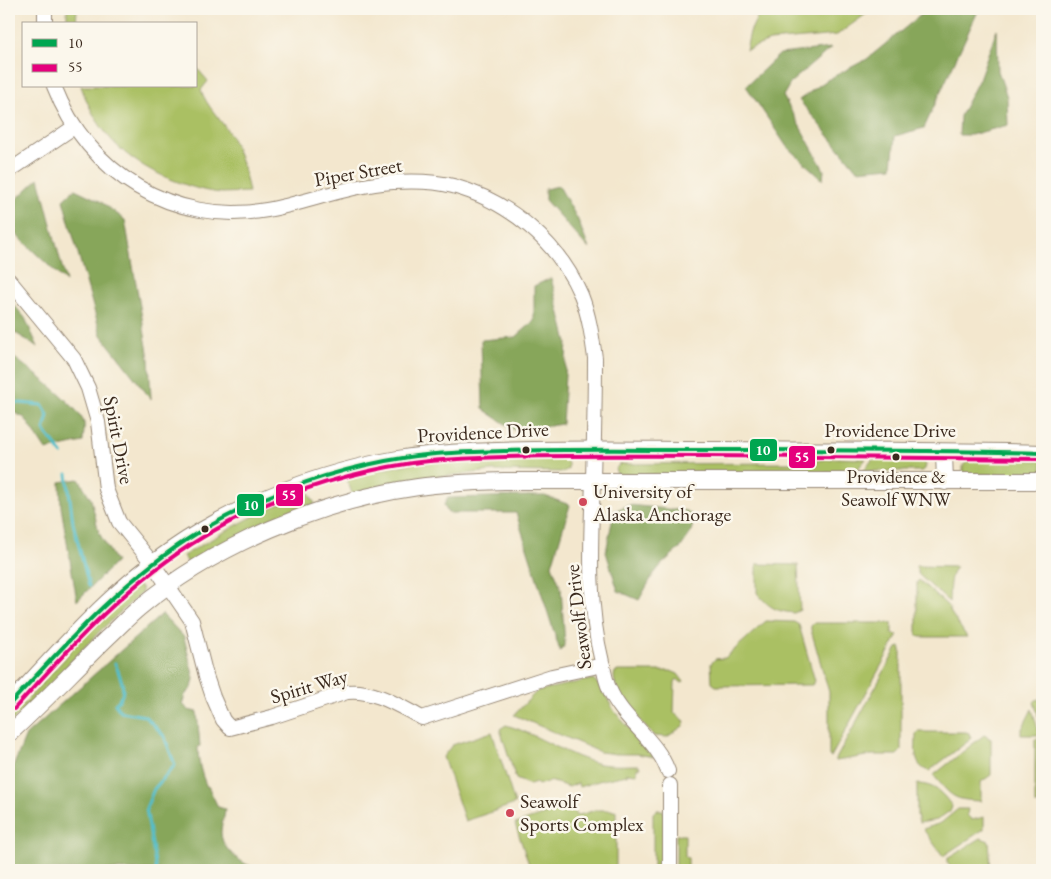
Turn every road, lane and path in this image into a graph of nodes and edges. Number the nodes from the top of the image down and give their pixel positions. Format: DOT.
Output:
graph roads {
  1 [pos="45,9"];
  2 [pos="45,22"];
  3 [pos="55,88"];
  4 [pos="74,127"];
  5 [pos="9,171"];
  6 [pos="9,280"];
  7 [pos="593,449"];
  8 [pos="944,452"];
  9 [pos="1042,452"];
  10 [pos="593,480"];
  11 [pos="1042,481"];
  12 [pos="945,482"];
  13 [pos="153,564"];
  14 [pos="169,586"];
  15 [pos="603,665"];
  16 [pos="9,705"];
  17 [pos="9,734"];
  18 [pos="666,765"];
  19 [pos="670,785"];
  20 [pos="670,870"];
  1 -- 2 [label="street"];
  3 -- 4 [label="street, Piper Street"];
  4 -- 5 [label="street"];
  4 -- 7 [label="street, Piper Street"];
  6 -- 13 [label="street, Spirit Drive"];
  7 -- 8 [label="main road, Providence Drive"];
  7 -- 10 [label="street, Piper Street"];
  7 -- 13 [label="main road, Providence Drive"];
  8 -- 9 [label="main road, Providence Drive"];
  8 -- 12 [label="main road"];
  10 -- 12 [label="main road"];
  10 -- 14 [label="main road"];
  10 -- 15 [label="street, Seawolf Drive"];
  11 -- 12 [label="main road"];
  13 -- 14 [label="street, Spirit Drive"];
  13 -- 16 [label="main road, Providence Drive"];
  14 -- 15 [label="street, Spirit Way"];
  14 -- 17 [label="main road"];
  15 -- 18 [label="street, Seawolf Drive"];
  19 -- 20 [label="street"];
}
